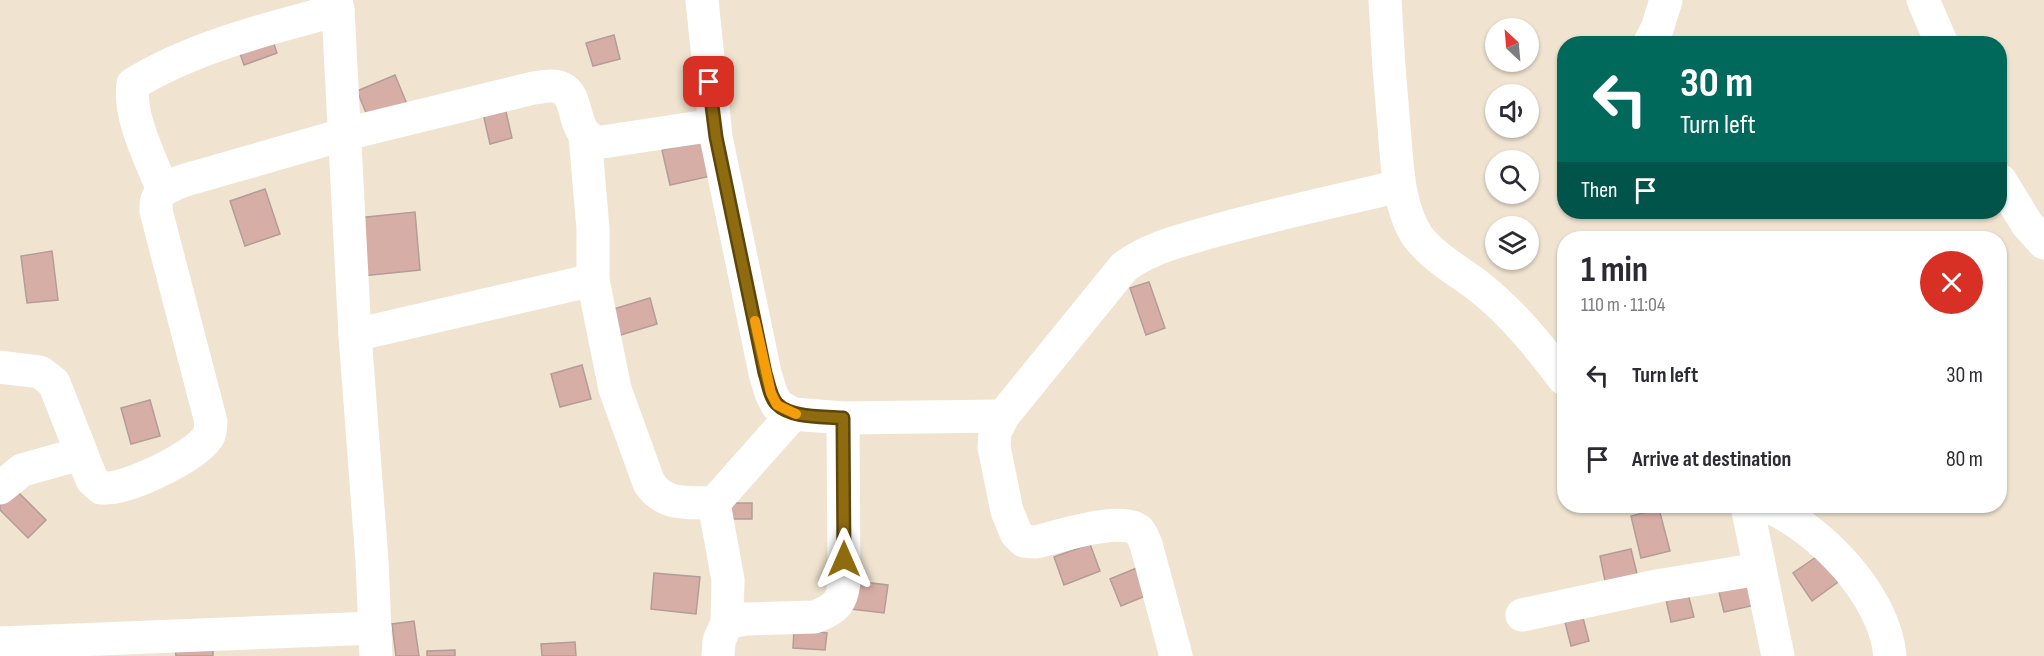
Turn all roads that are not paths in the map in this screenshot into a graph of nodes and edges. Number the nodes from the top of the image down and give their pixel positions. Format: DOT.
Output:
graph roads {
  1 [pos="702,0"];
  2 [pos="1384,0"];
  3 [pos="1666,0"];
  4 [pos="1923,0"];
  5 [pos="337,5"];
  6 [pos="1653,36"];
  7 [pos="1939,36"];
  8 [pos="714,125"];
  9 [pos="346,134"];
  10 [pos="585,136"];
  11 [pos="1399,186"];
  12 [pos="163,190"];
  13 [pos="2007,191"];
  14 [pos="2044,243"];
  15 [pos="593,280"];
  16 [pos="355,334"];
  17 [pos="0,367"];
  18 [pos="1557,370"];
  19 [pos="794,414"];
  20 [pos="1003,416"];
  21 [pos="843,418"];
  22 [pos="80,454"];
  23 [pos="0,488"];
  24 [pos="714,503"];
  25 [pos="1748,513"];
  26 [pos="1781,513"];
  27 [pos="1760,569"];
  28 [pos="1522,615"];
  29 [pos="727,623"];
  30 [pos="375,642"];
  31 [pos="0,643"];
  32 [pos="718,656"];
  33 [pos="1176,656"];
  34 [pos="1778,656"];
  35 [pos="1890,656"];
  1 -- 8 [label="street"];
  2 -- 11 [label="street"];
  3 -- 6 [label="street"];
  4 -- 7 [label="street"];
  5 -- 9 [label="street"];
  5 -- 12 [label="street"];
  8 -- 10 [label="street"];
  8 -- 19 [label="street"];
  9 -- 10 [label="street"];
  9 -- 12 [label="street"];
  9 -- 16 [label="street"];
  10 -- 15 [label="street"];
  11 -- 18 [label="street"];
  11 -- 20 [label="street"];
  12 -- 22 [label="street"];
  13 -- 14 [label="street"];
  15 -- 16 [label="street"];
  15 -- 24 [label="street"];
  16 -- 30 [label="street"];
  17 -- 22 [label="street"];
  19 -- 21 [label="street"];
  19 -- 24 [label="street"];
  20 -- 21 [label="street"];
  20 -- 33 [label="street"];
  21 -- 29 [label="street"];
  22 -- 23 [label="street"];
  24 -- 29 [label="street"];
  25 -- 27 [label="street"];
  26 -- 35 [label="street"];
  27 -- 28 [label="street"];
  27 -- 34 [label="street"];
  29 -- 32 [label="street"];
  30 -- 31 [label="street"];
}
